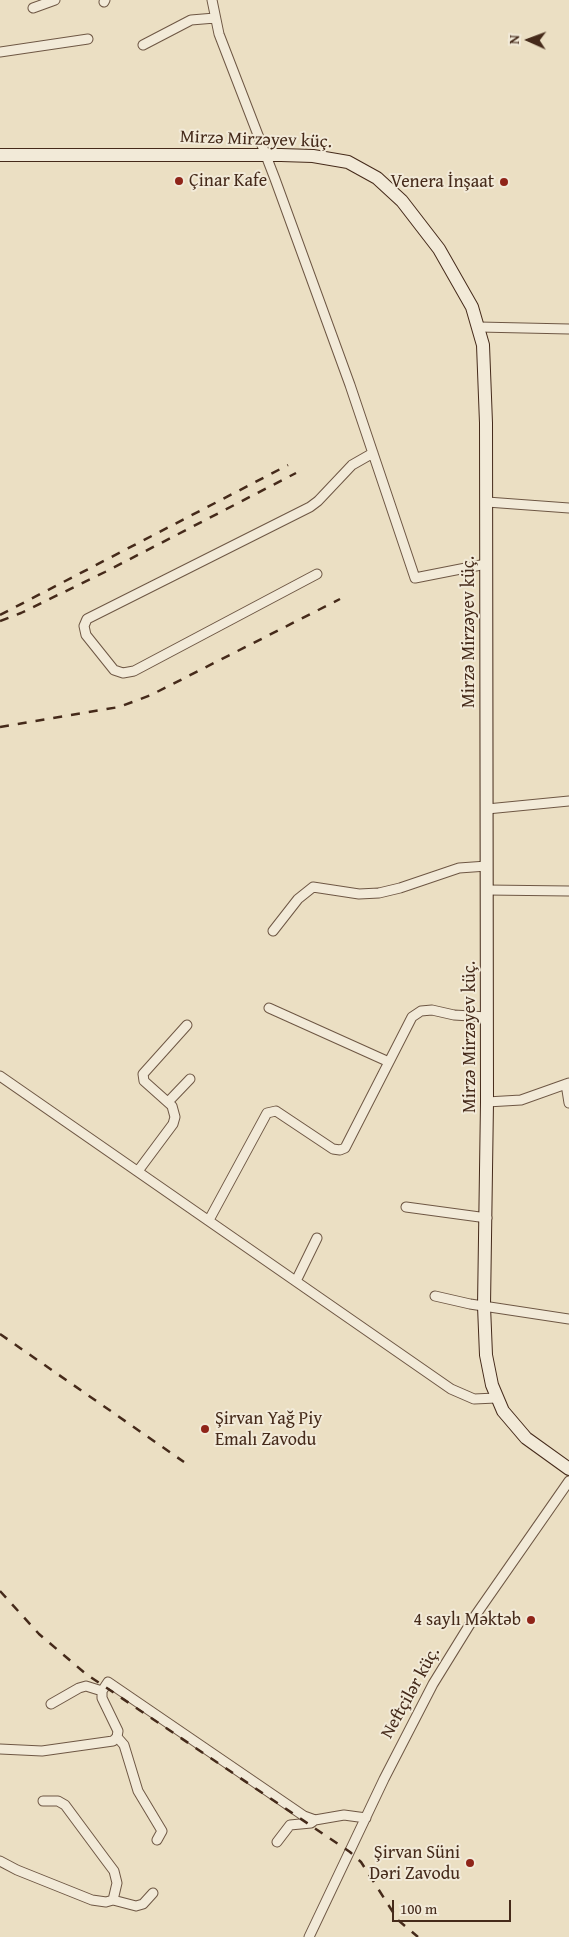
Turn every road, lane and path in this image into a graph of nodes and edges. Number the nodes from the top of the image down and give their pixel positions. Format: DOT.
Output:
graph roads {
  1 [pos="55,0"];
  2 [pos="212,0"];
  3 [pos="33,8"];
  4 [pos="214,18"];
  5 [pos="88,39"];
  6 [pos="143,45"];
  7 [pos="0,52"];
  8 [pos="0,155"];
  9 [pos="266,155"];
  10 [pos="479,327"];
  11 [pos="569,329"];
  12 [pos="373,452"];
  13 [pos="486,502"];
  14 [pos="569,508"];
  15 [pos="486,564"];
  16 [pos="317,574"];
  17 [pos="569,800"];
  18 [pos="487,809"];
  19 [pos="487,866"];
  20 [pos="487,890"];
  21 [pos="569,891"];
  22 [pos="273,932"];
  23 [pos="269,1008"];
  24 [pos="487,1017"];
  25 [pos="187,1025"];
  26 [pos="389,1062"];
  27 [pos="0,1076"];
  28 [pos="190,1079"];
  29 [pos="567,1083"];
  30 [pos="168,1102"];
  31 [pos="487,1102"];
  32 [pos="569,1103"];
  33 [pos="138,1171"];
  34 [pos="406,1207"];
  35 [pos="487,1218"];
  36 [pos="209,1220"];
  37 [pos="317,1238"];
  38 [pos="296,1281"];
  39 [pos="435,1296"];
  40 [pos="484,1306"];
  41 [pos="569,1319"];
  42 [pos="496,1398"];
  43 [pos="569,1469"];
  44 [pos="569,1481"];
  45 [pos="102,1691"];
  46 [pos="51,1704"];
  47 [pos="117,1737"];
  48 [pos="0,1749"];
  49 [pos="43,1801"];
  50 [pos="366,1818"];
  51 [pos="316,1820"];
  52 [pos="157,1840"];
  53 [pos="277,1842"];
  54 [pos="0,1861"];
  55 [pos="153,1893"];
  56 [pos="113,1900"];
  57 [pos="309,1937"];
  1 -- 3 [label="street"];
  2 -- 4 [label="street"];
  4 -- 6 [label="street"];
  4 -- 9 [label="street"];
  5 -- 7 [label="street"];
  8 -- 9 [label="main road, Mirzə Mirzəyev küç."];
  9 -- 10 [label="main road, Mirzə Mirzəyev küç."];
  9 -- 12 [label="street"];
  10 -- 11 [label="street"];
  10 -- 13 [label="main road, Mirzə Mirzəyev küç."];
  12 -- 15 [label="street"];
  12 -- 16 [label="street"];
  13 -- 14 [label="street"];
  13 -- 15 [label="main road, Mirzə Mirzəyev küç."];
  15 -- 18 [label="main road, Mirzə Mirzəyev küç."];
  17 -- 18 [label="street"];
  18 -- 19 [label="main road, Mirzə Mirzəyev küç."];
  19 -- 20 [label="main road, Mirzə Mirzəyev küç."];
  19 -- 22 [label="street"];
  20 -- 21 [label="street"];
  20 -- 24 [label="main road, Mirzə Mirzəyev küç."];
  23 -- 26 [label="street"];
  24 -- 26 [label="street"];
  24 -- 31 [label="main road, Mirzə Mirzəyev küç."];
  25 -- 30 [label="street"];
  26 -- 36 [label="street"];
  27 -- 33 [label="street"];
  28 -- 30 [label="street"];
  29 -- 31 [label="street"];
  29 -- 32 [label="street"];
  30 -- 33 [label="street"];
  31 -- 35 [label="main road, Mirzə Mirzəyev küç."];
  33 -- 36 [label="street"];
  34 -- 35 [label="street"];
  35 -- 40 [label="main road, Mirzə Mirzəyev küç."];
  36 -- 38 [label="street"];
  37 -- 38 [label="street"];
  38 -- 42 [label="street"];
  39 -- 40 [label="street"];
  40 -- 41 [label="street"];
  40 -- 42 [label="main road, Mirzə Mirzəyev küç."];
  42 -- 43 [label="main road, Mirzə Mirzəyev küç."];
  44 -- 50 [label="street, Neftçilər küç."];
  45 -- 46 [label="street"];
  45 -- 47 [label="street"];
  45 -- 51 [label="street"];
  47 -- 48 [label="street"];
  47 -- 52 [label="street"];
  49 -- 56 [label="street"];
  50 -- 51 [label="street"];
  50 -- 57 [label="street, Neftçilər küç."];
  51 -- 53 [label="street"];
  54 -- 56 [label="street"];
  55 -- 56 [label="street"];
}
